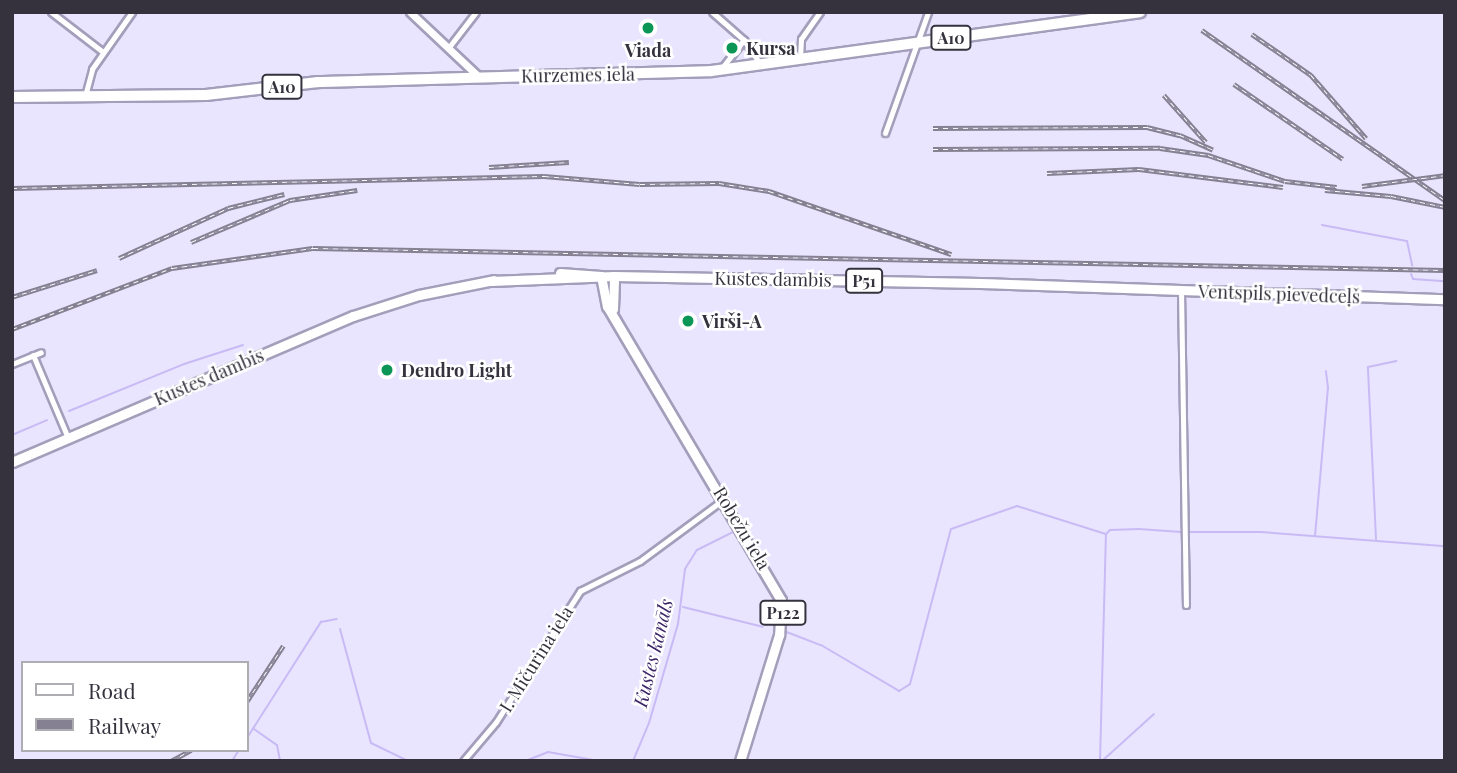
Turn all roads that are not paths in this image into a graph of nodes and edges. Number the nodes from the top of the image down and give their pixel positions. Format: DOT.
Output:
graph roads {
  1 [pos="51,12"];
  2 [pos="132,12"];
  3 [pos="410,12"];
  4 [pos="476,12"];
  5 [pos="712,12"];
  6 [pos="820,12"];
  7 [pos="928,12"];
  8 [pos="1140,12"];
  9 [pos="1070,17"];
  10 [pos="744,40"];
  11 [pos="917,43"];
  12 [pos="449,47"];
  13 [pos="103,52"];
  14 [pos="800,58"];
  15 [pos="761,65"];
  16 [pos="720,69"];
  17 [pos="479,77"];
  18 [pos="85,96"];
  19 [pos="12,97"];
  20 [pos="885,133"];
  21 [pos="601,276"];
  22 [pos="614,276"];
  23 [pos="1114,288"];
  24 [pos="1181,290"];
  25 [pos="1445,299"];
  26 [pos="614,314"];
  27 [pos="41,352"];
  28 [pos="33,355"];
  29 [pos="12,364"];
  30 [pos="68,438"];
  31 [pos="12,462"];
  32 [pos="724,499"];
  33 [pos="1186,605"];
  34 [pos="463,761"];
  35 [pos="740,761"];
  1 -- 13 [label="street"];
  2 -- 13 [label="street"];
  3 -- 12 [label="street"];
  4 -- 12 [label="street"];
  5 -- 10 [label="street"];
  6 -- 14 [label="street"];
  7 -- 11 [label="street"];
  8 -- 9 [label="highway, Kurzemes iela / A10"];
  9 -- 11 [label="highway, Kurzemes iela / A10"];
  10 -- 15 [label="street"];
  10 -- 16 [label="street"];
  11 -- 14 [label="highway, Kurzemes iela / A10"];
  11 -- 20 [label="street"];
  12 -- 17 [label="street"];
  13 -- 18 [label="street"];
  14 -- 15 [label="highway, Kurzemes iela / A10"];
  15 -- 16 [label="highway, Kurzemes iela / A10"];
  16 -- 17 [label="highway, Kurzemes iela / A10"];
  17 -- 18 [label="highway, Kurzemes iela / A10"];
  18 -- 19 [label="highway, Kurzemes iela / A10"];
  21 -- 22 [label="main road, Kustes dambis"];
  21 -- 26 [label="main road, Robežu iela / P122"];
  21 -- 30 [label="main road, Kustes dambis"];
  22 -- 23 [label="main road, Kustes dambis / P51"];
  22 -- 26 [label="main road, Robežu iela / P122"];
  23 -- 24 [label="main road, Ventspils pievedceļš / P51"];
  24 -- 25 [label="main road, Ventspils pievedceļš / P51"];
  24 -- 33 [label="street"];
  26 -- 32 [label="main road, Robežu iela / P122"];
  27 -- 28 [label="street"];
  28 -- 29 [label="street"];
  28 -- 30 [label="street"];
  30 -- 31 [label="main road, Kustes dambis"];
  32 -- 34 [label="street, I. Mičurina iela"];
  32 -- 35 [label="main road, Robežu iela / P122"];
}
